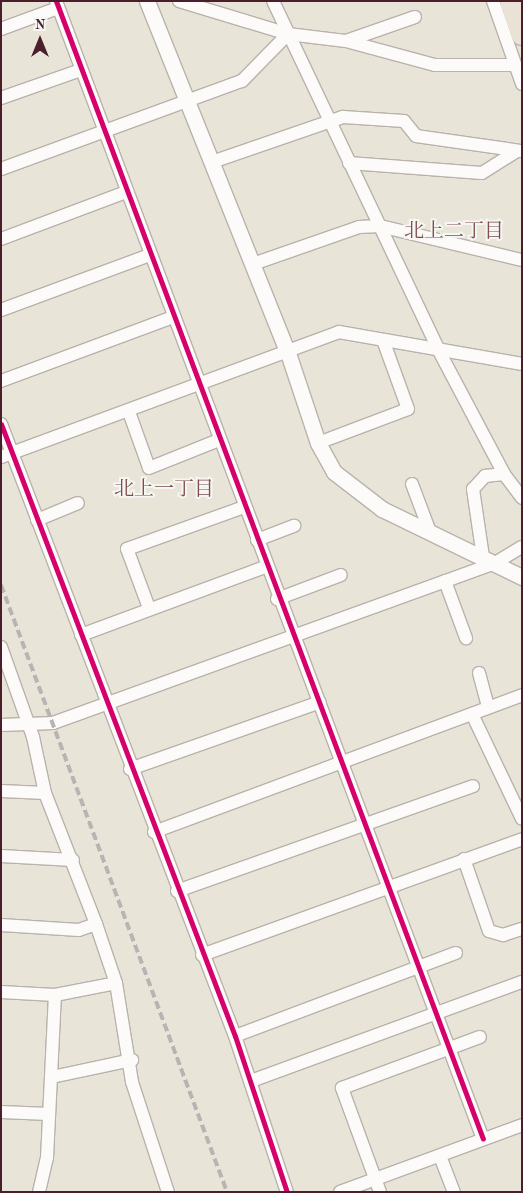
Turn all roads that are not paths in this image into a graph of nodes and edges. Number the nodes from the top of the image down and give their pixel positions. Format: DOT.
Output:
graph roads {
  1 [pos="147,1"];
  2 [pos="180,1"];
  3 [pos="273,1"];
  4 [pos="492,1"];
  5 [pos="510,1"];
  6 [pos="57,5"];
  7 [pos="415,17"];
  8 [pos="1,29"];
  9 [pos="288,34"];
  10 [pos="522,35"];
  11 [pos="346,41"];
  12 [pos="515,65"];
  13 [pos="81,70"];
  14 [pos="522,84"];
  15 [pos="1,98"];
  16 [pos="188,103"];
  17 [pos="328,122"];
  18 [pos="104,131"];
  19 [pos="520,151"];
  20 [pos="212,162"];
  21 [pos="349,163"];
  22 [pos="1,169"];
  23 [pos="126,192"];
  24 [pos="380,226"];
  25 [pos="1,239"];
  26 [pos="150,255"];
  27 [pos="522,260"];
  28 [pos="253,264"];
  29 [pos="1,310"];
  30 [pos="173,317"];
  31 [pos="384,340"];
  32 [pos="439,351"];
  33 [pos="288,353"];
  34 [pos="522,364"];
  35 [pos="1,381"];
  36 [pos="198,386"];
  37 [pos="129,412"];
  38 [pos="1,424"];
  39 [pos="219,440"];
  40 [pos="318,443"];
  41 [pos="7,455"];
  42 [pos="504,474"];
  43 [pos="412,484"];
  44 [pos="522,498"];
  45 [pos="78,503"];
  46 [pos="244,507"];
  47 [pos="37,520"];
  48 [pos="294,526"];
  49 [pos="430,532"];
  50 [pos="257,540"];
  51 [pos="522,547"];
  52 [pos="489,560"];
  53 [pos="265,567"];
  54 [pos="341,576"];
  55 [pos="522,577"];
  56 [pos="445,581"];
  57 [pos="277,599"];
  58 [pos="150,608"];
  59 [pos="81,635"];
  60 [pos="297,636"];
  61 [pos="466,638"];
  62 [pos="2,653"];
  63 [pos="479,673"];
  64 [pos="522,695"];
  65 [pos="320,702"];
  66 [pos="106,703"];
  67 [pos="488,708"];
  68 [pos="472,714"];
  69 [pos="1,725"];
  70 [pos="29,726"];
  71 [pos="342,763"];
  72 [pos="130,769"];
  73 [pos="473,786"];
  74 [pos="1,791"];
  75 [pos="45,793"];
  76 [pos="522,819"];
  77 [pos="366,823"];
  78 [pos="154,832"];
  79 [pos="522,839"];
  80 [pos="1,856"];
  81 [pos="464,859"];
  82 [pos="73,860"];
  83 [pos="387,886"];
  84 [pos="177,892"];
  85 [pos="96,924"];
  86 [pos="1,925"];
  87 [pos="522,928"];
  88 [pos="456,953"];
  89 [pos="202,954"];
  90 [pos="421,970"];
  91 [pos="522,982"];
  92 [pos="116,983"];
  93 [pos="1,992"];
  94 [pos="55,995"];
  95 [pos="438,1012"];
  96 [pos="235,1036"];
  97 [pos="480,1037"];
  98 [pos="450,1048"];
  99 [pos="132,1060"];
  100 [pos="52,1077"];
  101 [pos="251,1081"];
  102 [pos="1,1112"];
  103 [pos="49,1114"];
  104 [pos="522,1125"];
  105 [pos="483,1139"];
  106 [pos="440,1156"];
  107 [pos="376,1179"];
  108 [pos="39,1192"];
  109 [pos="168,1192"];
  110 [pos="286,1192"];
  111 [pos="340,1192"];
  112 [pos="380,1192"];
  113 [pos="454,1192"];
  1 -- 16 [label="street"];
  2 -- 9 [label="street"];
  3 -- 9 [label="street"];
  4 -- 12 [label="street"];
  5 -- 10 [label="main road"];
  6 -- 8 [label="street"];
  6 -- 13 [label="street"];
  7 -- 11 [label="street"];
  9 -- 11 [label="street"];
  9 -- 16 [label="street"];
  9 -- 17 [label="street"];
  11 -- 12 [label="street"];
  12 -- 14 [label="street"];
  13 -- 15 [label="street"];
  13 -- 18 [label="street"];
  16 -- 18 [label="street"];
  16 -- 20 [label="street"];
  17 -- 19 [label="street"];
  17 -- 20 [label="street"];
  17 -- 21 [label="street"];
  18 -- 22 [label="street"];
  18 -- 23 [label="street"];
  19 -- 21 [label="street"];
  20 -- 28 [label="street"];
  21 -- 24 [label="street"];
  23 -- 25 [label="street"];
  23 -- 26 [label="street"];
  24 -- 27 [label="street"];
  24 -- 28 [label="street"];
  24 -- 32 [label="street"];
  26 -- 29 [label="street"];
  26 -- 30 [label="street"];
  28 -- 33 [label="street"];
  30 -- 35 [label="street"];
  30 -- 36 [label="street"];
  31 -- 32 [label="street"];
  31 -- 33 [label="street"];
  31 -- 40 [label="street"];
  32 -- 34 [label="street"];
  32 -- 42 [label="street"];
  33 -- 36 [label="street"];
  33 -- 40 [label="street"];
  36 -- 37 [label="street"];
  36 -- 39 [label="street"];
  37 -- 39 [label="street"];
  37 -- 41 [label="street"];
  38 -- 41 [label="street"];
  39 -- 46 [label="street"];
  40 -- 49 [label="street"];
  41 -- 47 [label="street"];
  42 -- 44 [label="street"];
  42 -- 52 [label="street"];
  43 -- 49 [label="street"];
  45 -- 47 [label="street"];
  46 -- 50 [label="street"];
  46 -- 58 [label="street"];
  47 -- 59 [label="street"];
  48 -- 50 [label="street"];
  49 -- 52 [label="street"];
  50 -- 53 [label="street"];
  51 -- 52 [label="street"];
  52 -- 55 [label="street"];
  52 -- 56 [label="street"];
  53 -- 57 [label="street"];
  53 -- 58 [label="street"];
  54 -- 57 [label="street"];
  56 -- 60 [label="street"];
  56 -- 61 [label="street"];
  57 -- 60 [label="street"];
  58 -- 59 [label="street"];
  59 -- 66 [label="street"];
  60 -- 65 [label="street"];
  60 -- 66 [label="street"];
  62 -- 70 [label="street"];
  63 -- 67 [label="street"];
  64 -- 67 [label="street"];
  65 -- 71 [label="street"];
  65 -- 72 [label="street"];
  66 -- 70 [label="street"];
  66 -- 72 [label="street"];
  67 -- 68 [label="street"];
  68 -- 71 [label="street"];
  68 -- 76 [label="street"];
  69 -- 70 [label="street"];
  70 -- 75 [label="street"];
  71 -- 77 [label="street"];
  71 -- 78 [label="street"];
  72 -- 78 [label="street"];
  73 -- 77 [label="street"];
  74 -- 75 [label="street"];
  75 -- 82 [label="street"];
  77 -- 83 [label="street"];
  77 -- 84 [label="street"];
  78 -- 84 [label="street"];
  79 -- 81 [label="street"];
  80 -- 82 [label="street"];
  81 -- 83 [label="street"];
  81 -- 87 [label="street"];
  82 -- 85 [label="street"];
  83 -- 89 [label="street"];
  83 -- 90 [label="street"];
  84 -- 89 [label="street"];
  85 -- 86 [label="street"];
  85 -- 92 [label="street"];
  88 -- 90 [label="street"];
  89 -- 96 [label="street"];
  90 -- 95 [label="street"];
  90 -- 96 [label="street"];
  91 -- 95 [label="street"];
  92 -- 94 [label="street"];
  92 -- 99 [label="street"];
  93 -- 94 [label="street"];
  94 -- 100 [label="street"];
  95 -- 98 [label="street"];
  95 -- 101 [label="street"];
  96 -- 101 [label="street"];
  97 -- 98 [label="street"];
  98 -- 105 [label="street"];
  98 -- 107 [label="street"];
  99 -- 100 [label="street"];
  99 -- 109 [label="street"];
  100 -- 103 [label="street"];
  101 -- 110 [label="street"];
  102 -- 103 [label="street"];
  103 -- 108 [label="street"];
  104 -- 105 [label="street"];
  105 -- 106 [label="street"];
  106 -- 107 [label="street"];
  106 -- 113 [label="street"];
  107 -- 111 [label="street"];
  107 -- 112 [label="street"];
}
